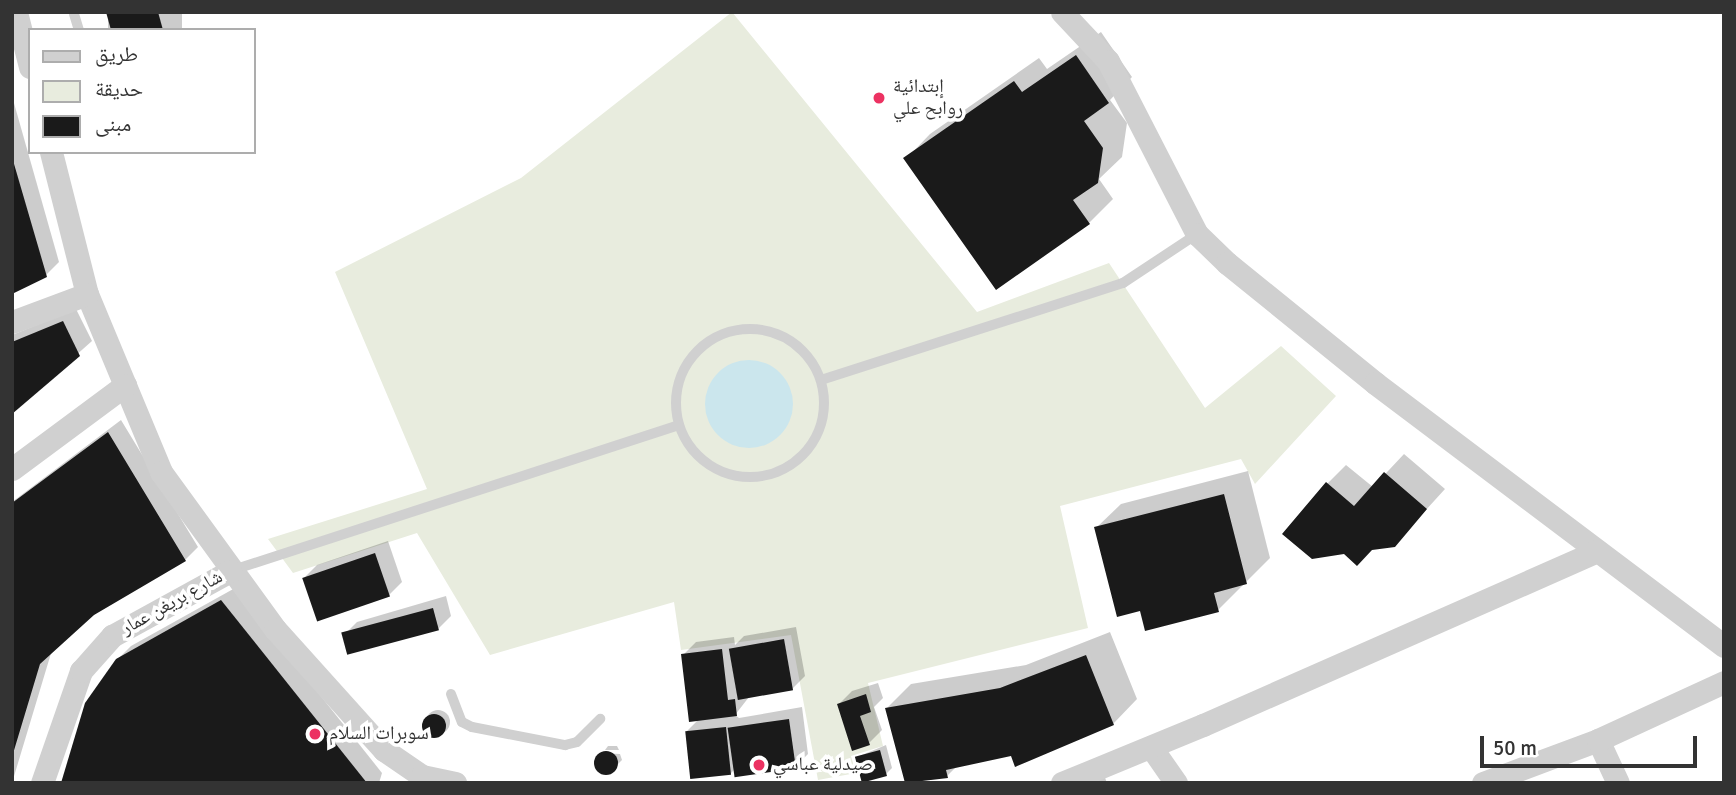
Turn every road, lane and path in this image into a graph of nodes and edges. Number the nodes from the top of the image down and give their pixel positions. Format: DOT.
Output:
graph roads {
  1 [pos="16,12"];
  2 [pos="1062,12"];
  3 [pos="28,59"];
  4 [pos="52,154"];
  5 [pos="1197,234"];
  6 [pos="88,294"];
  7 [pos="12,322"];
  8 [pos="821,380"];
  9 [pos="125,385"];
  10 [pos="679,425"];
  11 [pos="12,469"];
  12 [pos="1597,551"];
  13 [pos="230,571"];
  14 [pos="1724,646"];
  15 [pos="1724,682"];
  16 [pos="451,694"];
  17 [pos="600,719"];
  18 [pos="1598,740"];
  19 [pos="1151,747"];
  20 [pos="421,779"];
  21 [pos="42,783"];
  22 [pos="455,783"];
  23 [pos="1062,783"];
  24 [pos="1175,783"];
  25 [pos="1483,783"];
  26 [pos="1618,783"];
  1 -- 3 [label="street"];
  2 -- 5 [label="street"];
  4 -- 6 [label="street"];
  5 -- 8 [label="lane"];
  5 -- 12 [label="street"];
  6 -- 7 [label="street"];
  6 -- 9 [label="street"];
  8 -- 10 [label="lane"];
  8 -- 10 [label="lane"];
  9 -- 11 [label="street"];
  9 -- 13 [label="street"];
  10 -- 13 [label="lane"];
  12 -- 14 [label="street"];
  12 -- 19 [label="street"];
  13 -- 20 [label="street"];
  13 -- 21 [label="street, شارع بريغن عمار"];
  15 -- 18 [label="street"];
  16 -- 17 [label="lane"];
  18 -- 25 [label="street"];
  18 -- 26 [label="street"];
  19 -- 23 [label="street"];
  19 -- 24 [label="street"];
  20 -- 22 [label="street"];
}
